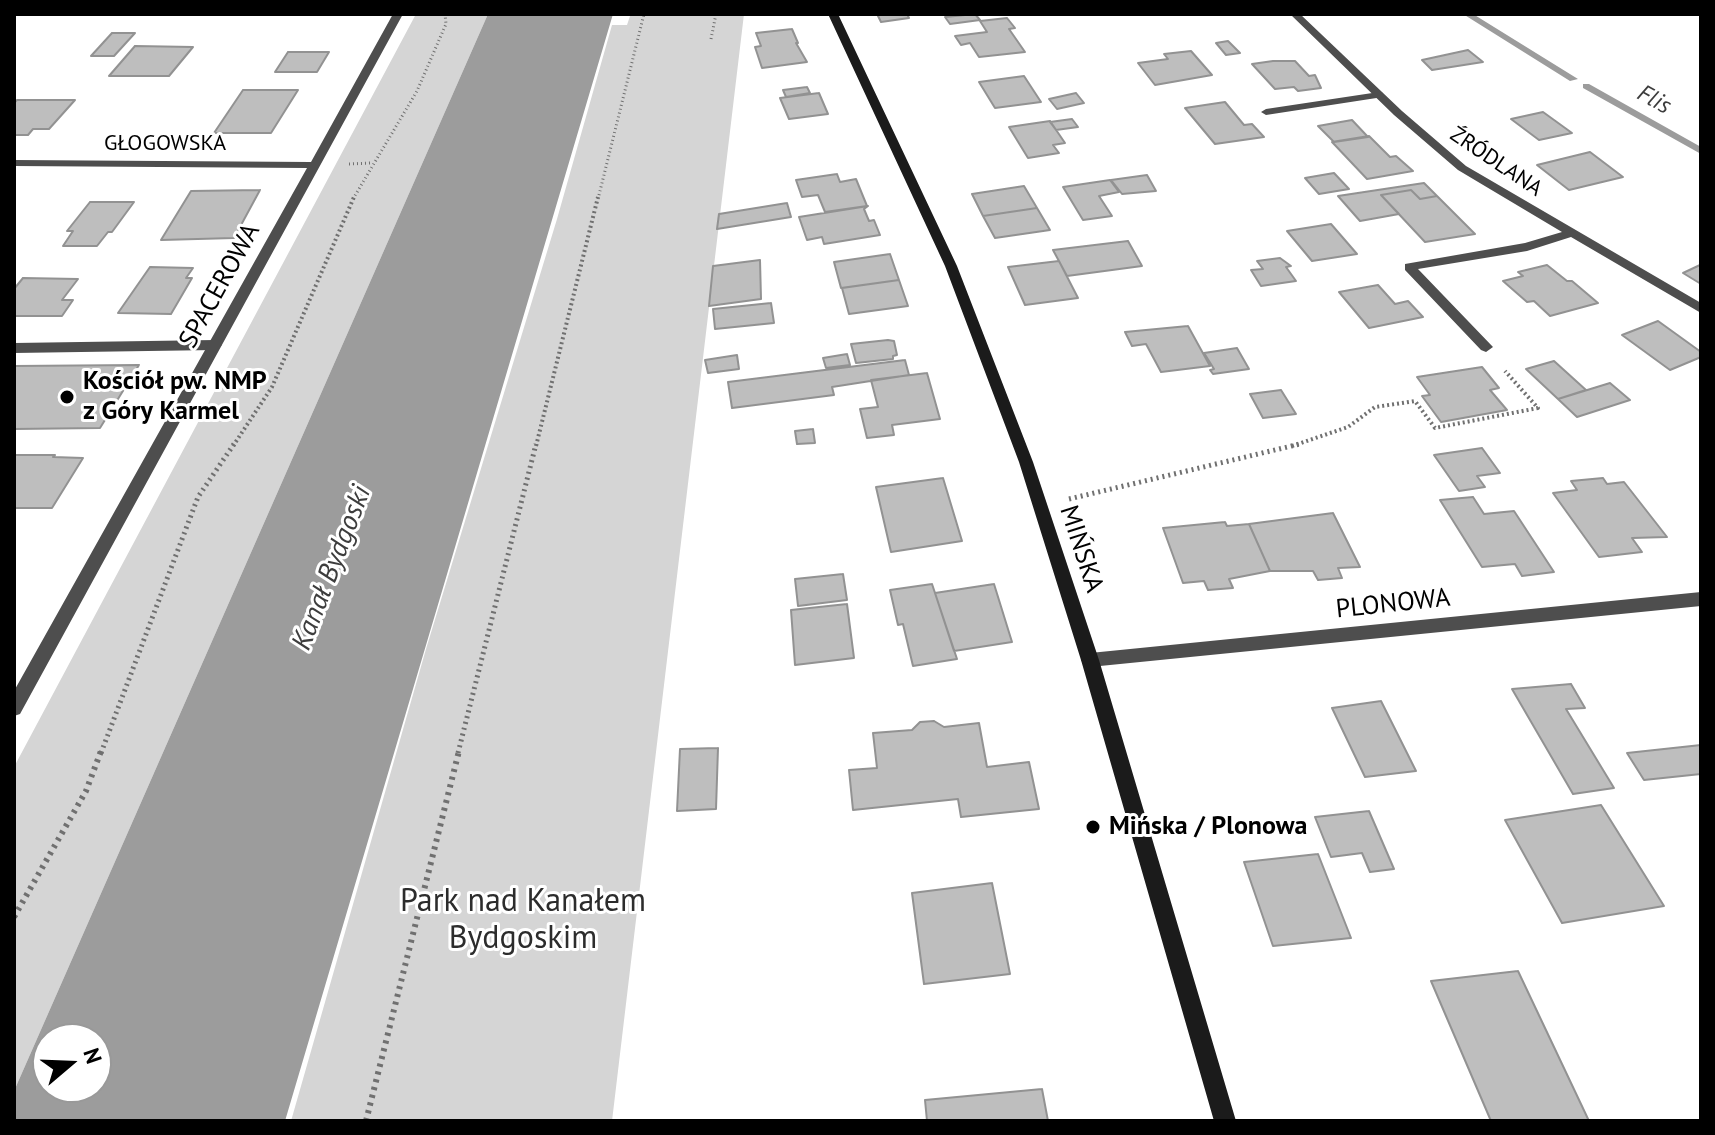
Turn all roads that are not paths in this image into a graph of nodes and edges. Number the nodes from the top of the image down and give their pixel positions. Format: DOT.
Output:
graph roads {
  1 [pos="398,14"];
  2 [pos="833,14"];
  3 [pos="1295,14"];
  4 [pos="1379,95"];
  5 [pos="1266,112"];
  6 [pos="14,163"];
  7 [pos="315,165"];
  8 [pos="1572,233"];
  9 [pos="1701,309"];
  10 [pos="215,345"];
  11 [pos="1486,347"];
  12 [pos="14,348"];
  13 [pos="1701,599"];
  14 [pos="1090,660"];
  15 [pos="14,708"];
  16 [pos="1225,1121"];
  1 -- 7 [label="street, SPACEROWA"];
  2 -- 14 [label="street, MIŃSKA"];
  3 -- 4 [label="street, ŹRÓDLANA"];
  4 -- 5 [label="street"];
  4 -- 8 [label="street, ŹRÓDLANA"];
  6 -- 7 [label="street, GŁOGOWSKA"];
  7 -- 10 [label="street, SPACEROWA"];
  8 -- 9 [label="street, ŹRÓDLANA"];
  8 -- 11 [label="street"];
  10 -- 12 [label="street"];
  10 -- 15 [label="street, SPACEROWA"];
  13 -- 14 [label="street, PLONOWA"];
  14 -- 16 [label="street, MIŃSKA"];
}
